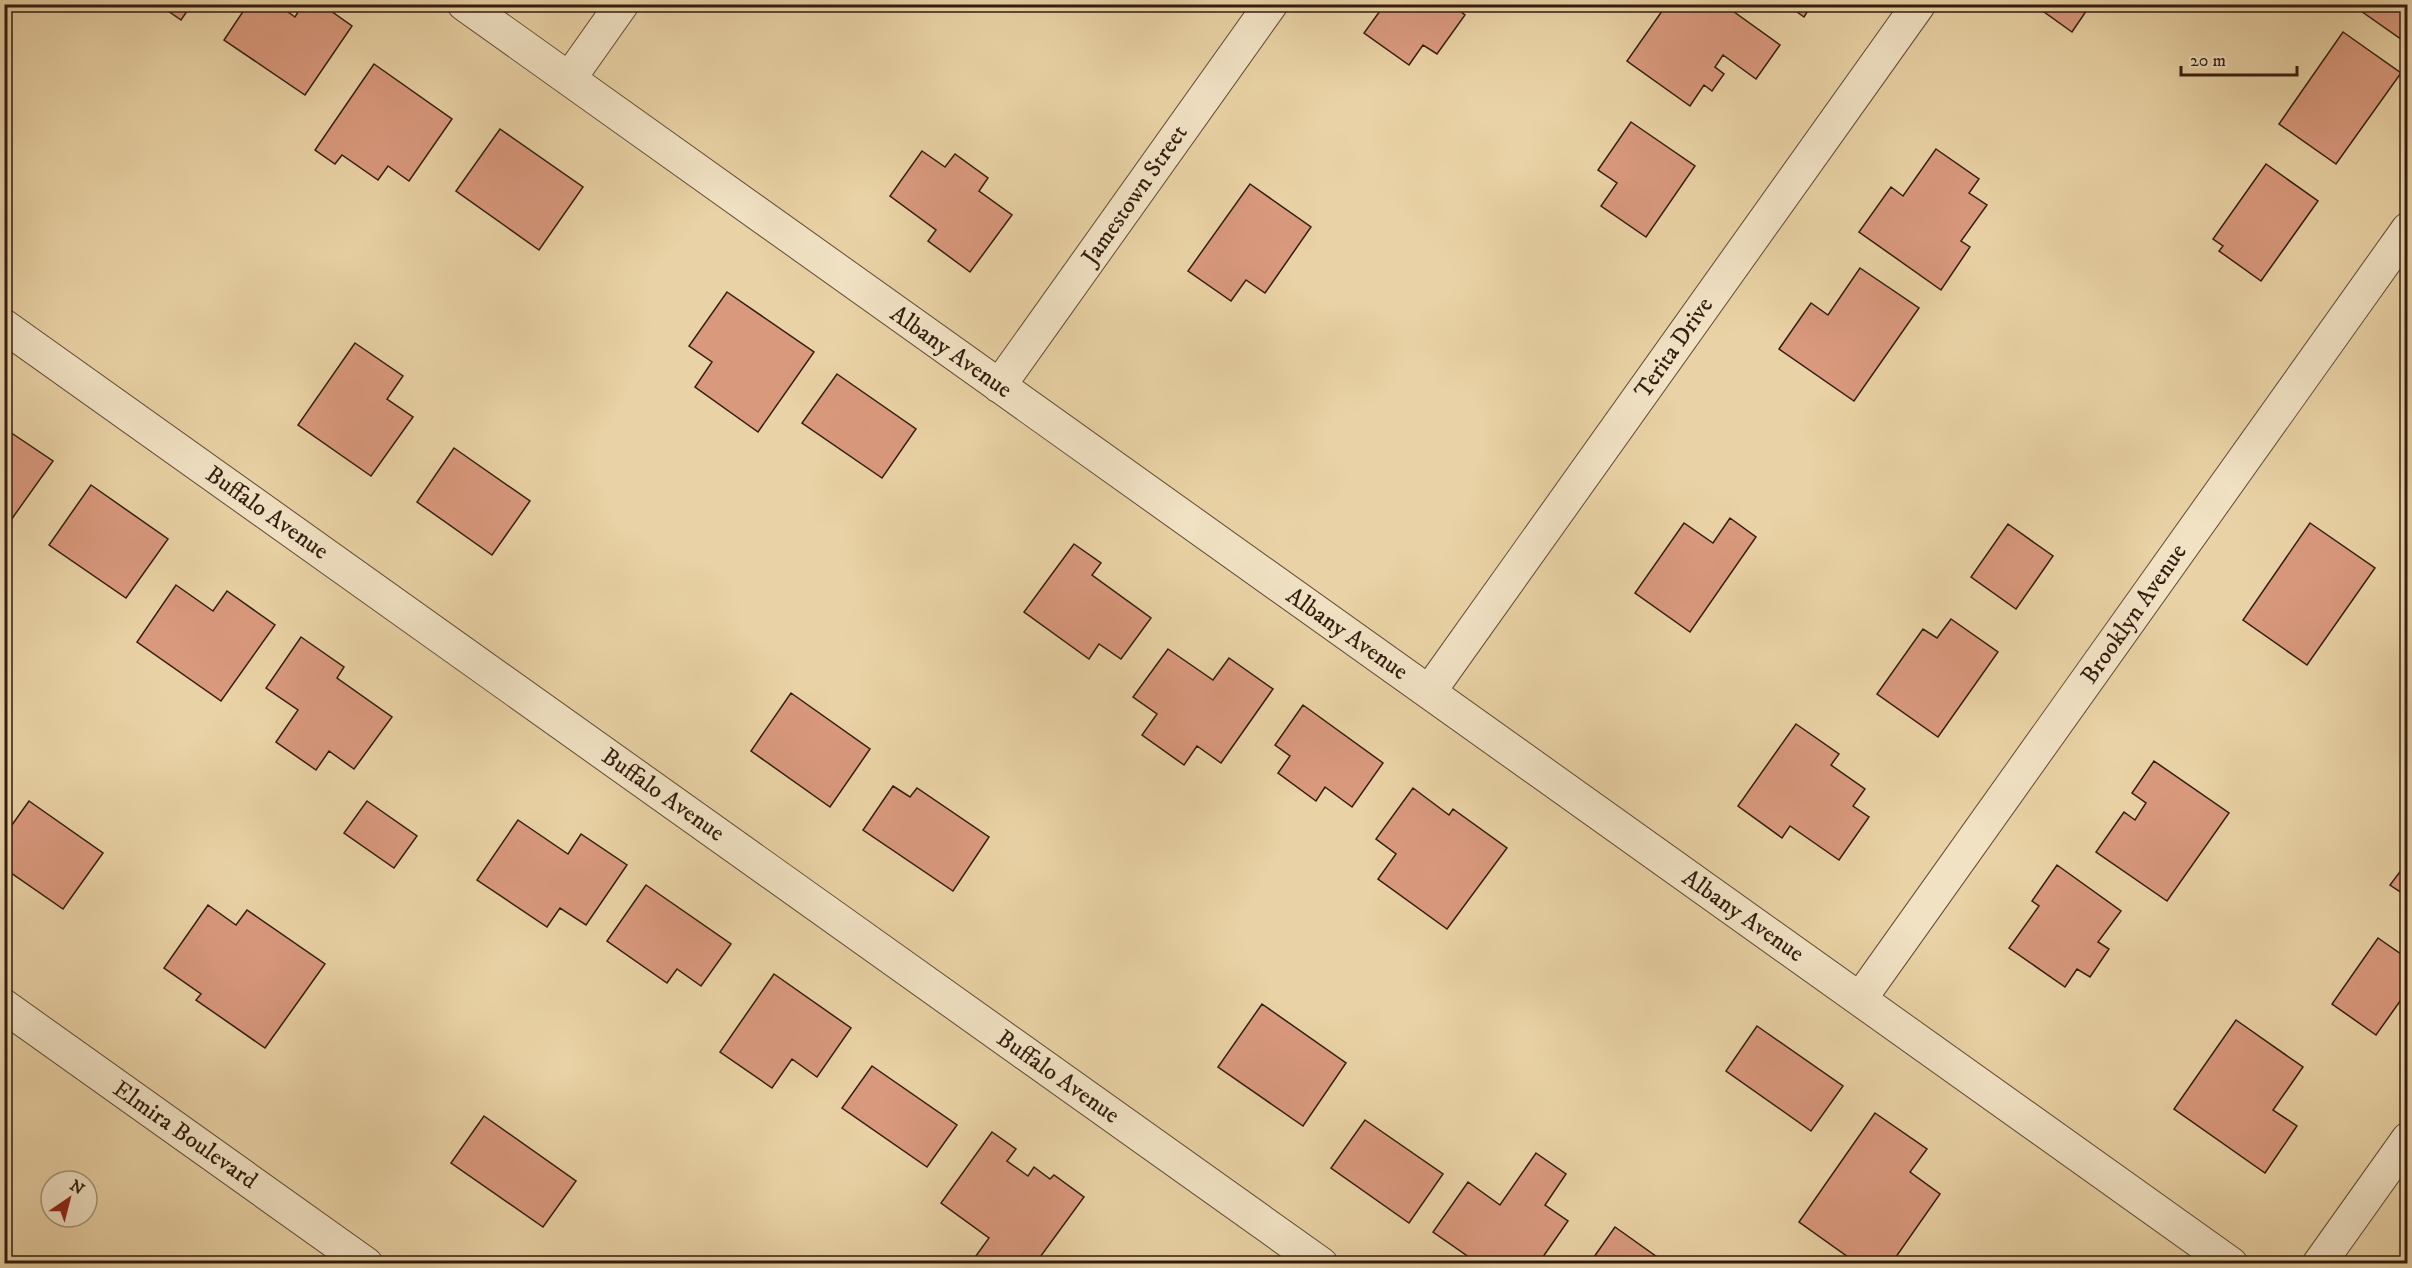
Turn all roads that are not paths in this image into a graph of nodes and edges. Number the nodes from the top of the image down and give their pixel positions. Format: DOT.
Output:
graph roads {
  1 [pos="464,4"];
  2 [pos="622,4"];
  3 [pos="1271,4"];
  4 [pos="1919,4"];
  5 [pos="569,80"];
  6 [pos="2408,230"];
  7 [pos="4,326"];
  8 [pos="999,386"];
  9 [pos="1430,692"];
  10 [pos="1860,999"];
  11 [pos="4,1006"];
  12 [pos="2408,1139"];
  13 [pos="366,1263"];
  14 [pos="1320,1263"];
  15 [pos="2231,1263"];
  16 [pos="2319,1263"];
  1 -- 5 [label="street, Albany Avenue"];
  2 -- 5 [label="street"];
  3 -- 8 [label="street, Jamestown Street"];
  4 -- 9 [label="street, Terita Drive"];
  5 -- 8 [label="street, Albany Avenue"];
  6 -- 10 [label="street, Brooklyn Avenue"];
  7 -- 14 [label="street, Buffalo Avenue"];
  8 -- 9 [label="street, Albany Avenue"];
  9 -- 10 [label="street, Albany Avenue"];
  10 -- 15 [label="street, Albany Avenue"];
  11 -- 13 [label="street, Elmira Boulevard"];
  12 -- 16 [label="street"];
}
